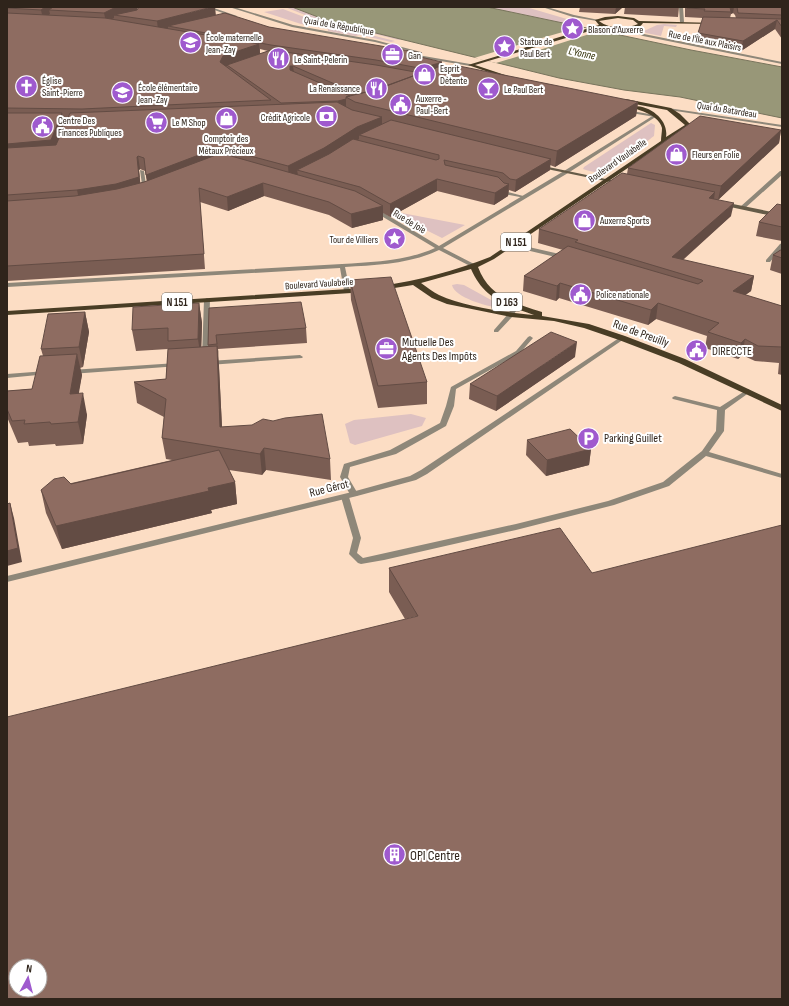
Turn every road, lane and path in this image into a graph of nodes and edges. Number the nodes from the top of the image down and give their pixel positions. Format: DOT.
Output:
graph roads {
  1 [pos="208,7"];
  2 [pos="231,7"];
  3 [pos="544,7"];
  4 [pos="681,7"];
  5 [pos="621,12"];
  6 [pos="233,15"];
  7 [pos="224,17"];
  8 [pos="618,17"];
  9 [pos="240,18"];
  10 [pos="597,20"];
  11 [pos="640,22"];
  12 [pos="682,22"];
  13 [pos="718,23"];
  14 [pos="602,26"];
  15 [pos="627,28"];
  16 [pos="405,54"];
  17 [pos="445,60"];
  18 [pos="782,63"];
  19 [pos="470,65"];
  20 [pos="464,68"];
  21 [pos="485,75"];
  22 [pos="499,77"];
  23 [pos="512,78"];
  24 [pos="669,109"];
  25 [pos="624,110"];
  26 [pos="655,116"];
  27 [pos="712,116"];
  28 [pos="697,120"];
  29 [pos="782,126"];
  30 [pos="663,140"];
  31 [pos="537,165"];
  32 [pos="142,171"];
  33 [pos="566,172"];
  34 [pos="782,172"];
  35 [pos="606,181"];
  36 [pos="625,184"];
  37 [pos="493,185"];
  38 [pos="152,191"];
  39 [pos="145,193"];
  40 [pos="138,194"];
  41 [pos="525,197"];
  42 [pos="719,203"];
  43 [pos="370,208"];
  44 [pos="742,208"];
  45 [pos="782,216"];
  46 [pos="510,245"];
  47 [pos="782,245"];
  48 [pos="439,248"];
  49 [pos="569,258"];
  50 [pos="768,261"];
  51 [pos="342,266"];
  52 [pos="474,266"];
  53 [pos="415,283"];
  54 [pos="7,285"];
  55 [pos="347,291"];
  56 [pos="207,300"];
  57 [pos="516,306"];
  58 [pos="7,313"];
  59 [pos="511,315"];
  60 [pos="554,319"];
  61 [pos="496,331"];
  62 [pos="530,338"];
  63 [pos="622,338"];
  64 [pos="300,357"];
  65 [pos="182,365"];
  66 [pos="60,372"];
  67 [pos="52,373"];
  68 [pos="7,376"];
  69 [pos="748,391"];
  70 [pos="675,398"];
  71 [pos="721,408"];
  72 [pos="782,408"];
  73 [pos="705,453"];
  74 [pos="782,476"];
  75 [pos="354,494"];
  76 [pos="345,497"];
  77 [pos="7,579"];
  1 -- 6 [label="street"];
  2 -- 17 [label="street, Quai de la République"];
  3 -- 10 [label="street"];
  4 -- 12 [label="street"];
  5 -- 8 [label="main road"];
  6 -- 7 [label="street"];
  6 -- 9 [label="street"];
  8 -- 10 [label="main road"];
  8 -- 11 [label="main road"];
  10 -- 14 [label="main road"];
  11 -- 12 [label="main road"];
  11 -- 15 [label="main road"];
  12 -- 13 [label="main road"];
  14 -- 15 [label="main road"];
  14 -- 19 [label="main road"];
  15 -- 18 [label="street, Rue de l'Île aux Plaisirs"];
  16 -- 17 [label="street, Quai de la République"];
  17 -- 19 [label="street, Quai de la République"];
  19 -- 20 [label="street"];
  19 -- 22 [label="main road"];
  21 -- 22 [label="main road"];
  22 -- 23 [label="main road"];
  24 -- 26 [label="main road, Boulevard Vaulabelle / N 151"];
  24 -- 27 [label="street, Quai du Batardeau"];
  24 -- 30 [label="main road, Boulevard Vaulabelle / N 151"];
  25 -- 26 [label="street"];
  26 -- 30 [label="main road, Boulevard Vaulabelle"];
  26 -- 33 [label="street, Boulevard Vaulabelle"];
  27 -- 28 [label="street"];
  27 -- 29 [label="street, Quai du Batardeau"];
  30 -- 35 [label="main road, Boulevard Vaulabelle / N 151"];
  31 -- 33 [label="street"];
  32 -- 39 [label="street"];
  33 -- 35 [label="street"];
  33 -- 41 [label="street, Boulevard Vaulabelle"];
  34 -- 44 [label="street"];
  35 -- 36 [label="street"];
  35 -- 46 [label="main road, Boulevard Vaulabelle / N 151"];
  37 -- 41 [label="street"];
  38 -- 39 [label="street"];
  39 -- 40 [label="street"];
  41 -- 48 [label="street, Boulevard Vaulabelle"];
  42 -- 44 [label="street"];
  43 -- 48 [label="street, Rue de Joie"];
  44 -- 45 [label="street"];
  46 -- 49 [label="street"];
  46 -- 52 [label="main road, Boulevard Vaulabelle / N 151"];
  47 -- 50 [label="street"];
  48 -- 51 [label="street, Boulevard Vaulabelle"];
  48 -- 52 [label="street, Rue de Joie"];
  51 -- 54 [label="street, Boulevard Vaulabelle"];
  51 -- 55 [label="street"];
  52 -- 53 [label="main road, Boulevard Vaulabelle / N 151"];
  52 -- 57 [label="main road, Rue de Preuilly / D 163"];
  53 -- 55 [label="main road, Boulevard Vaulabelle / N 151"];
  53 -- 59 [label="main road, Rue de Preuilly"];
  55 -- 56 [label="main road, Boulevard Vaulabelle / N 151"];
  56 -- 58 [label="main road, Boulevard Vaulabelle / N 151"];
  56 -- 64 [label="street"];
  57 -- 59 [label="street"];
  57 -- 60 [label="main road, Rue de Preuilly / D 163"];
  59 -- 60 [label="main road, Rue de Preuilly"];
  59 -- 61 [label="street"];
  60 -- 63 [label="main road, Rue de Preuilly / D 163"];
  62 -- 75 [label="street"];
  63 -- 69 [label="main road, Rue de Preuilly / D 163"];
  63 -- 75 [label="street, Rue Gérot"];
  65 -- 66 [label="street"];
  67 -- 68 [label="street"];
  69 -- 71 [label="street"];
  69 -- 72 [label="main road, Rue de Preuilly / D 163"];
  70 -- 71 [label="street"];
  71 -- 73 [label="street"];
  73 -- 74 [label="street"];
  73 -- 76 [label="street"];
  75 -- 76 [label="street, Rue Gérot"];
  76 -- 77 [label="street, Rue Gérot"];
}
